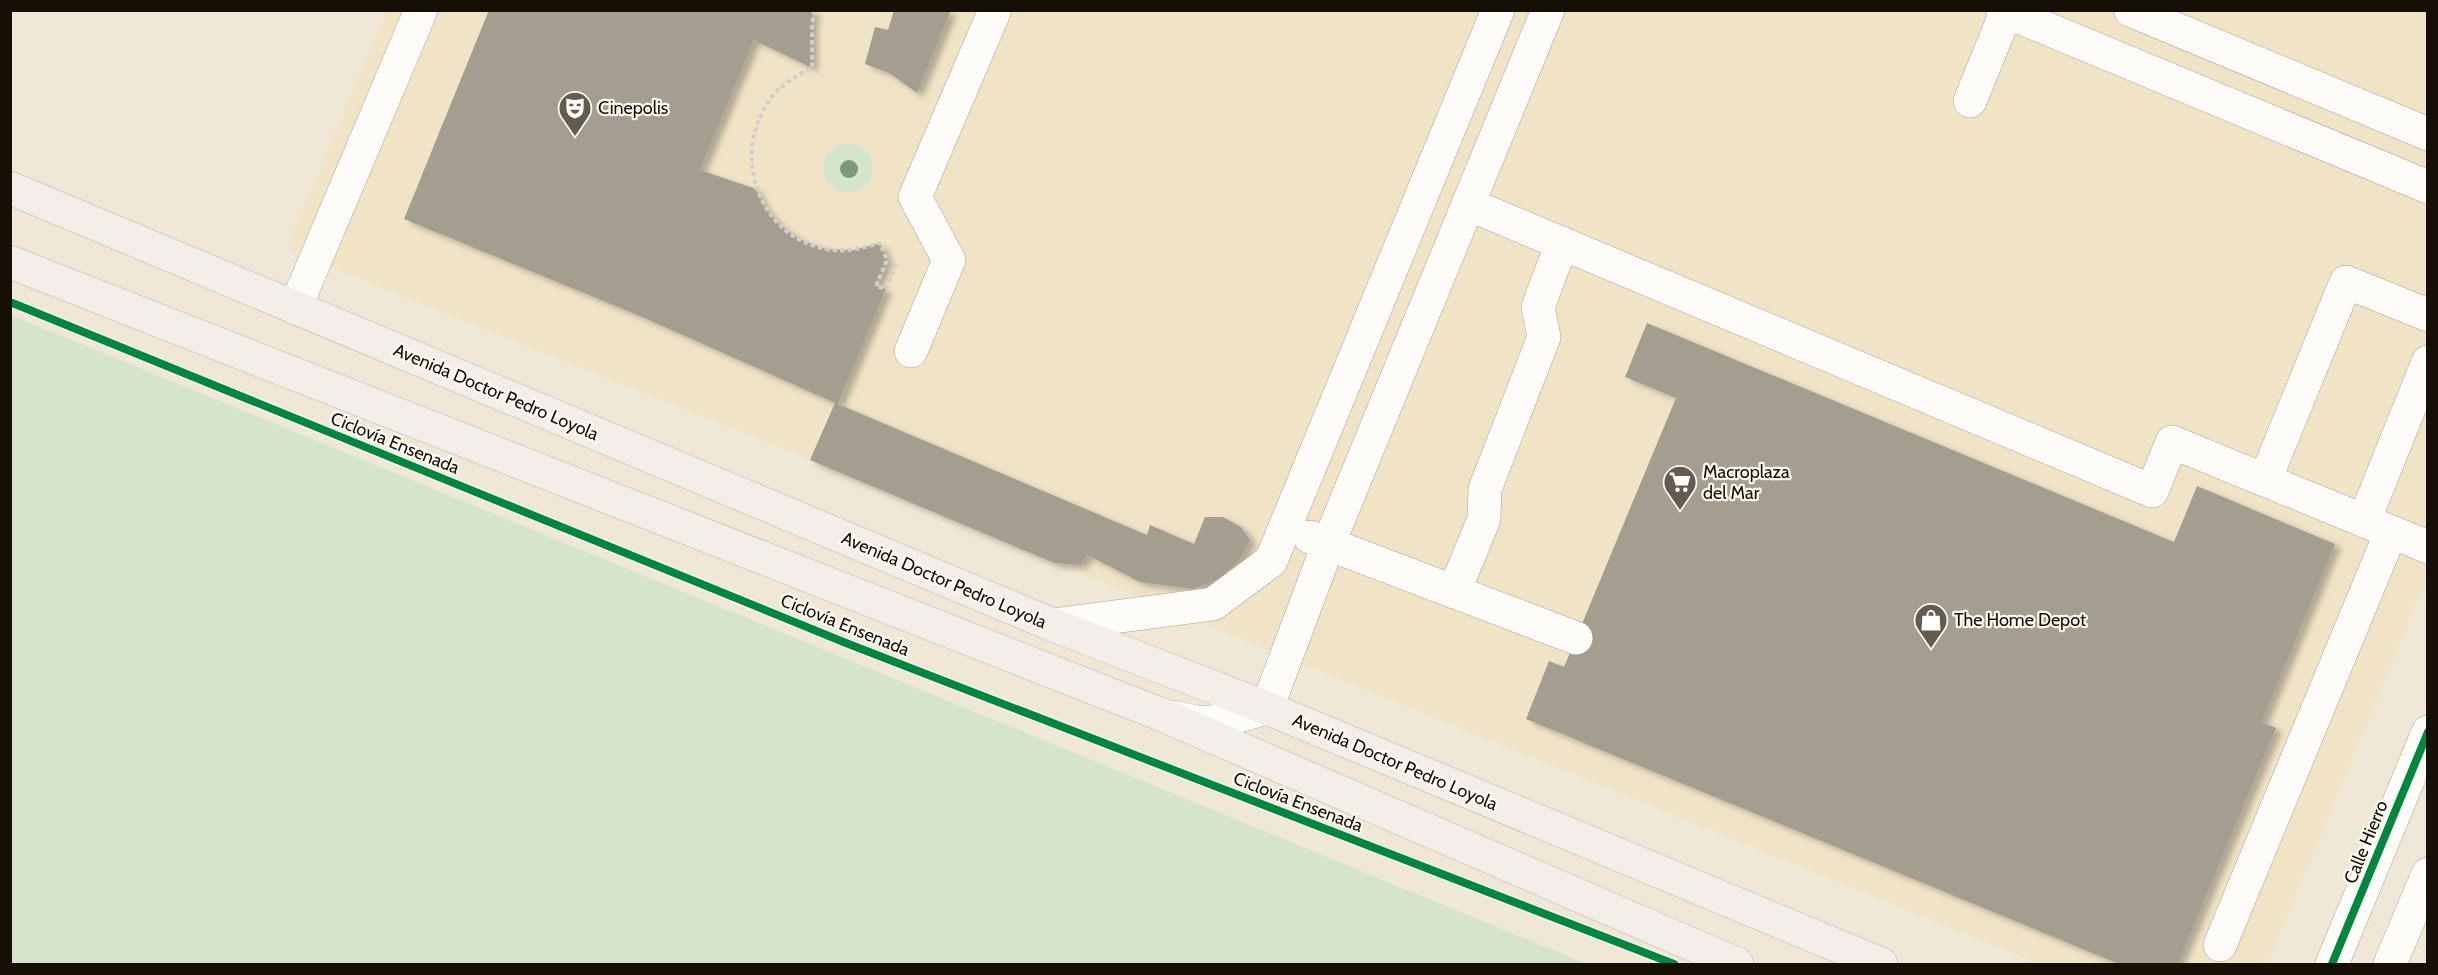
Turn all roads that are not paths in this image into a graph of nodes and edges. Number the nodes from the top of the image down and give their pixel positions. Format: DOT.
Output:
graph roads {
  1 [pos="420,10"];
  2 [pos="994,10"];
  3 [pos="1548,10"];
  4 [pos="2130,10"];
  5 [pos="2005,11"];
  6 [pos="1496,17"];
  7 [pos="1536,42"];
  8 [pos="1970,101"];
  9 [pos="2427,134"];
  10 [pos="2427,187"];
  11 [pos="10,188"];
  12 [pos="1468,204"];
  13 [pos="1562,243"];
  14 [pos="10,262"];
  15 [pos="295,308"];
  16 [pos="2427,315"];
  17 [pos="1370,322"];
  18 [pos="1413,340"];
  19 [pos="911,351"];
  20 [pos="2427,362"];
  21 [pos="2265,480"];
  22 [pos="2377,527"];
  23 [pos="1285,528"];
  24 [pos="1328,545"];
  25 [pos="2427,547"];
  26 [pos="1454,592"];
  27 [pos="1053,625"];
  28 [pos="1576,638"];
  29 [pos="1267,708"];
  30 [pos="1160,714"];
  31 [pos="2427,732"];
  32 [pos="2427,874"];
  33 [pos="2220,945"];
  34 [pos="1737,964"];
  35 [pos="1881,964"];
  36 [pos="2332,964"];
  37 [pos="2390,964"];
  1 -- 15 [label="street"];
  2 -- 19 [label="street"];
  3 -- 7 [label="street"];
  4 -- 9 [label="street"];
  5 -- 8 [label="street"];
  5 -- 10 [label="street"];
  6 -- 7 [label="street"];
  6 -- 17 [label="street"];
  7 -- 12 [label="street"];
  11 -- 15 [label="main road, Avenida Doctor Pedro Loyola"];
  12 -- 13 [label="street"];
  12 -- 18 [label="street"];
  13 -- 21 [label="street"];
  13 -- 26 [label="street"];
  14 -- 30 [label="main road"];
  15 -- 27 [label="main road, Avenida Doctor Pedro Loyola"];
  16 -- 21 [label="street"];
  17 -- 18 [label="street"];
  17 -- 23 [label="street"];
  18 -- 24 [label="street"];
  20 -- 22 [label="street"];
  21 -- 22 [label="street"];
  22 -- 25 [label="street"];
  22 -- 33 [label="street"];
  23 -- 24 [label="street"];
  23 -- 27 [label="street"];
  24 -- 26 [label="street"];
  24 -- 29 [label="street"];
  26 -- 28 [label="street"];
  27 -- 29 [label="main road, Avenida Doctor Pedro Loyola"];
  29 -- 30 [label="street"];
  29 -- 35 [label="main road, Avenida Doctor Pedro Loyola"];
  30 -- 34 [label="main road"];
  31 -- 36 [label="street, Calle Hierro"];
  32 -- 37 [label="street"];
}
